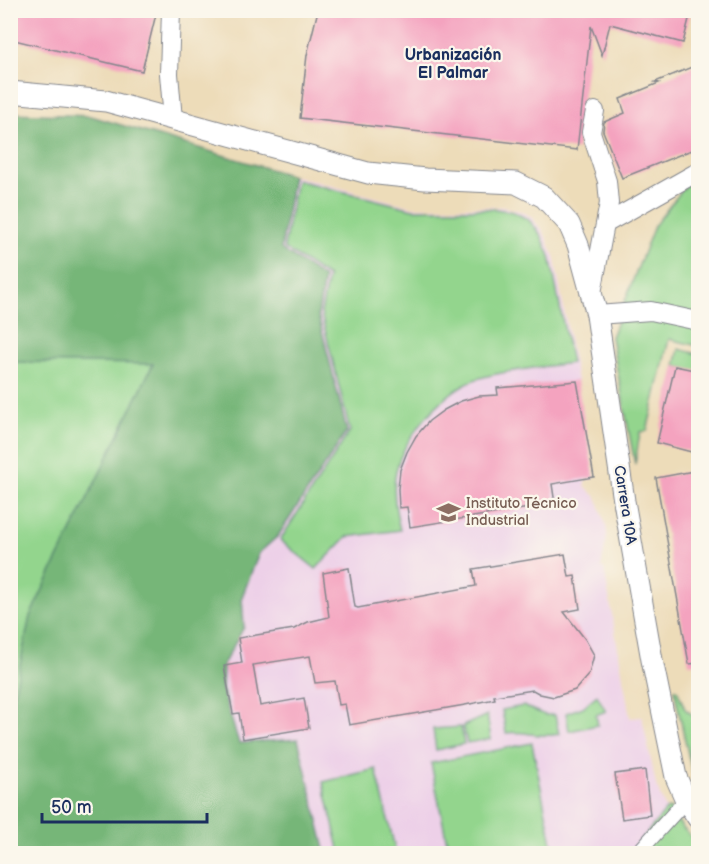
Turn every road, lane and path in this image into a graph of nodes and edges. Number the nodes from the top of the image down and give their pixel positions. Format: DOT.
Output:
graph roads {
  1 [pos="171,10"];
  2 [pos="10,92"];
  3 [pos="595,111"];
  4 [pos="173,119"];
  5 [pos="694,174"];
  6 [pos="605,224"];
  7 [pos="594,305"];
  8 [pos="699,321"];
  9 [pos="686,800"];
  10 [pos="699,818"];
  11 [pos="638,854"];
  1 -- 4 [label="street"];
  2 -- 4 [label="street"];
  3 -- 6 [label="street"];
  4 -- 7 [label="street, Carrera 10A"];
  5 -- 6 [label="street"];
  6 -- 7 [label="street"];
  7 -- 8 [label="street"];
  7 -- 9 [label="street, Carrera 10A"];
  9 -- 10 [label="street, Carrera 10A"];
  9 -- 11 [label="street"];
}
